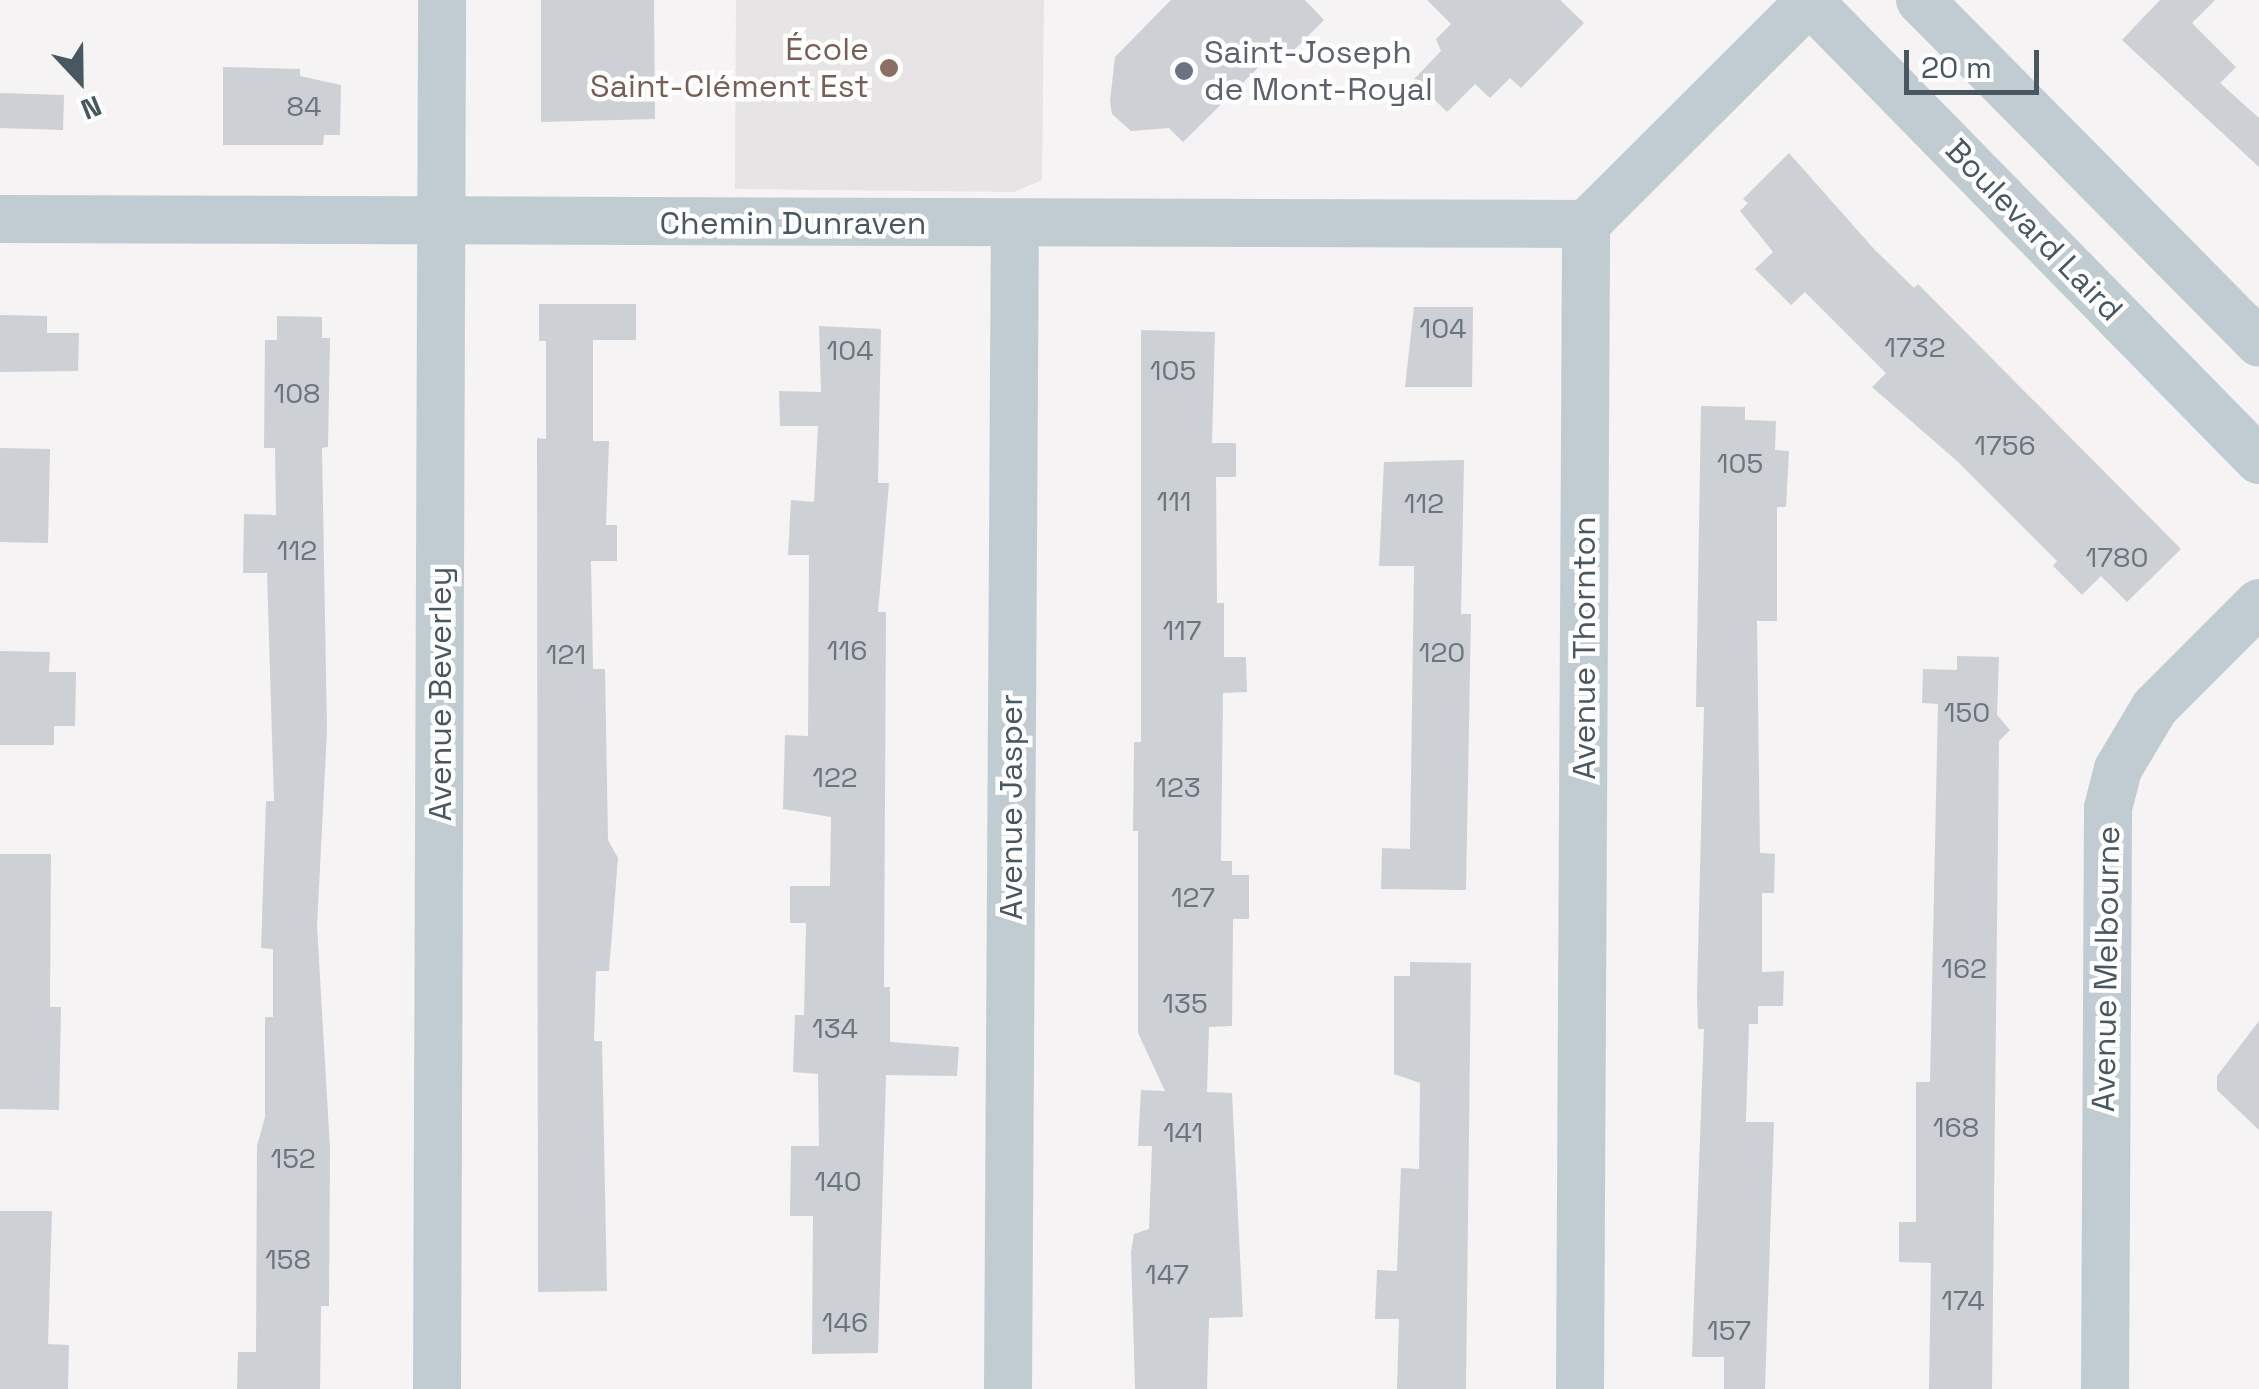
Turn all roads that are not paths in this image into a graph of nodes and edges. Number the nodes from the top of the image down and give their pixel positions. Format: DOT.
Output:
graph roads {
  1 [pos="442,0"];
  2 [pos="1810,0"];
  3 [pos="1920,0"];
  4 [pos="0,219"];
  5 [pos="441,221"];
  6 [pos="1015,224"];
  7 [pos="1586,224"];
  8 [pos="2259,343"];
  9 [pos="2259,460"];
  10 [pos="2259,603"];
  11 [pos="437,1389"];
  12 [pos="1008,1389"];
  13 [pos="1580,1389"];
  14 [pos="2105,1389"];
  1 -- 5 [label="street, Avenue Beverley"];
  2 -- 7 [label="street"];
  2 -- 9 [label="street, Boulevard Laird"];
  3 -- 8 [label="street"];
  4 -- 5 [label="street, Chemin Dunraven"];
  5 -- 6 [label="street, Chemin Dunraven"];
  5 -- 11 [label="street, Avenue Beverley"];
  6 -- 7 [label="street, Chemin Dunraven"];
  6 -- 12 [label="street, Avenue Jasper"];
  7 -- 13 [label="street, Avenue Thornton"];
  10 -- 14 [label="street, Avenue Melbourne"];
}
